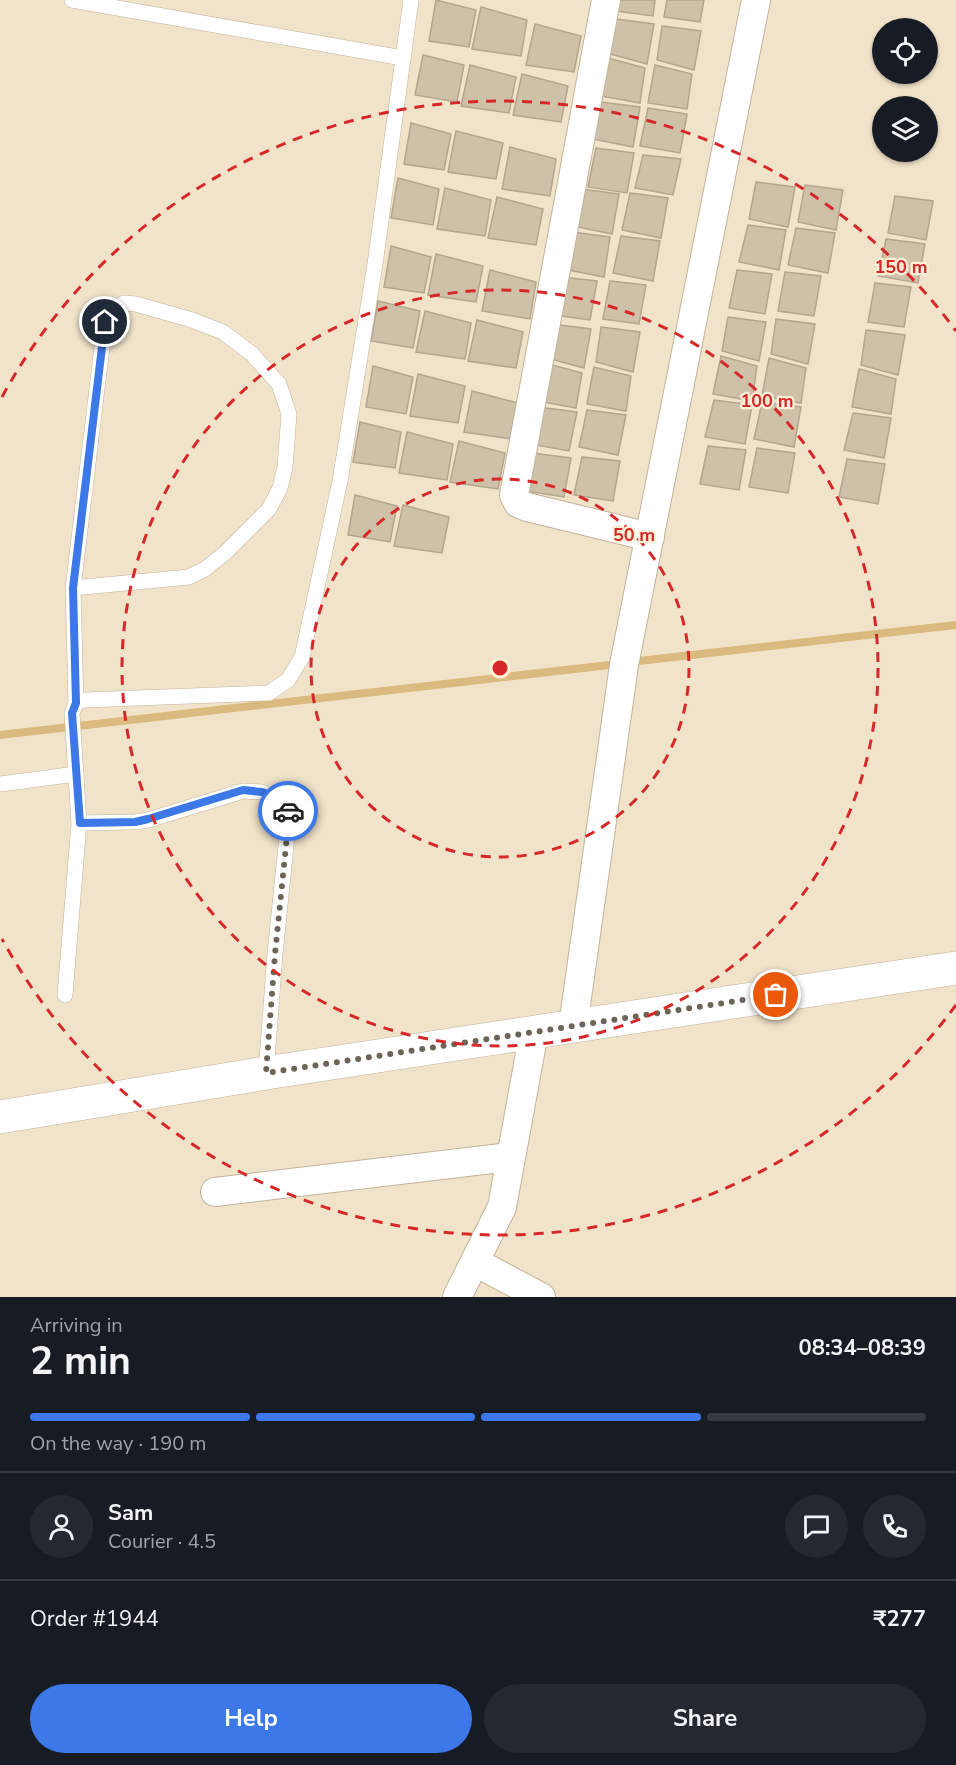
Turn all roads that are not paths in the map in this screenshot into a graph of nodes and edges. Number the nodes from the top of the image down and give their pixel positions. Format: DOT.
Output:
graph roads {
  1 [pos="72,0"];
  2 [pos="411,0"];
  3 [pos="606,0"];
  4 [pos="756,0"];
  5 [pos="403,58"];
  6 [pos="650,537"];
  7 [pos="73,588"];
  8 [pos="74,708"];
  9 [pos="76,767"];
  10 [pos="0,784"];
  11 [pos="80,823"];
  12 [pos="956,968"];
  13 [pos="65,994"];
  14 [pos="573,1026"];
  15 [pos="534,1032"];
  16 [pos="266,1073"];
  17 [pos="0,1117"];
  18 [pos="510,1157"];
  19 [pos="215,1192"];
  20 [pos="475,1262"];
  21 [pos="457,1297"];
  22 [pos="541,1297"];
  1 -- 5 [label="lane"];
  2 -- 5 [label="lane"];
  3 -- 6 [label="street"];
  4 -- 6 [label="street"];
  5 -- 8 [label="lane"];
  6 -- 14 [label="street"];
  7 -- 7 [label="lane"];
  7 -- 8 [label="lane"];
  8 -- 9 [label="lane"];
  9 -- 10 [label="lane"];
  9 -- 11 [label="lane"];
  11 -- 13 [label="lane"];
  11 -- 16 [label="lane"];
  12 -- 14 [label="main road"];
  14 -- 15 [label="main road"];
  15 -- 16 [label="main road"];
  15 -- 18 [label="street"];
  16 -- 17 [label="main road"];
  18 -- 19 [label="street"];
  18 -- 20 [label="street"];
  20 -- 21 [label="street"];
  20 -- 22 [label="street"];
}
